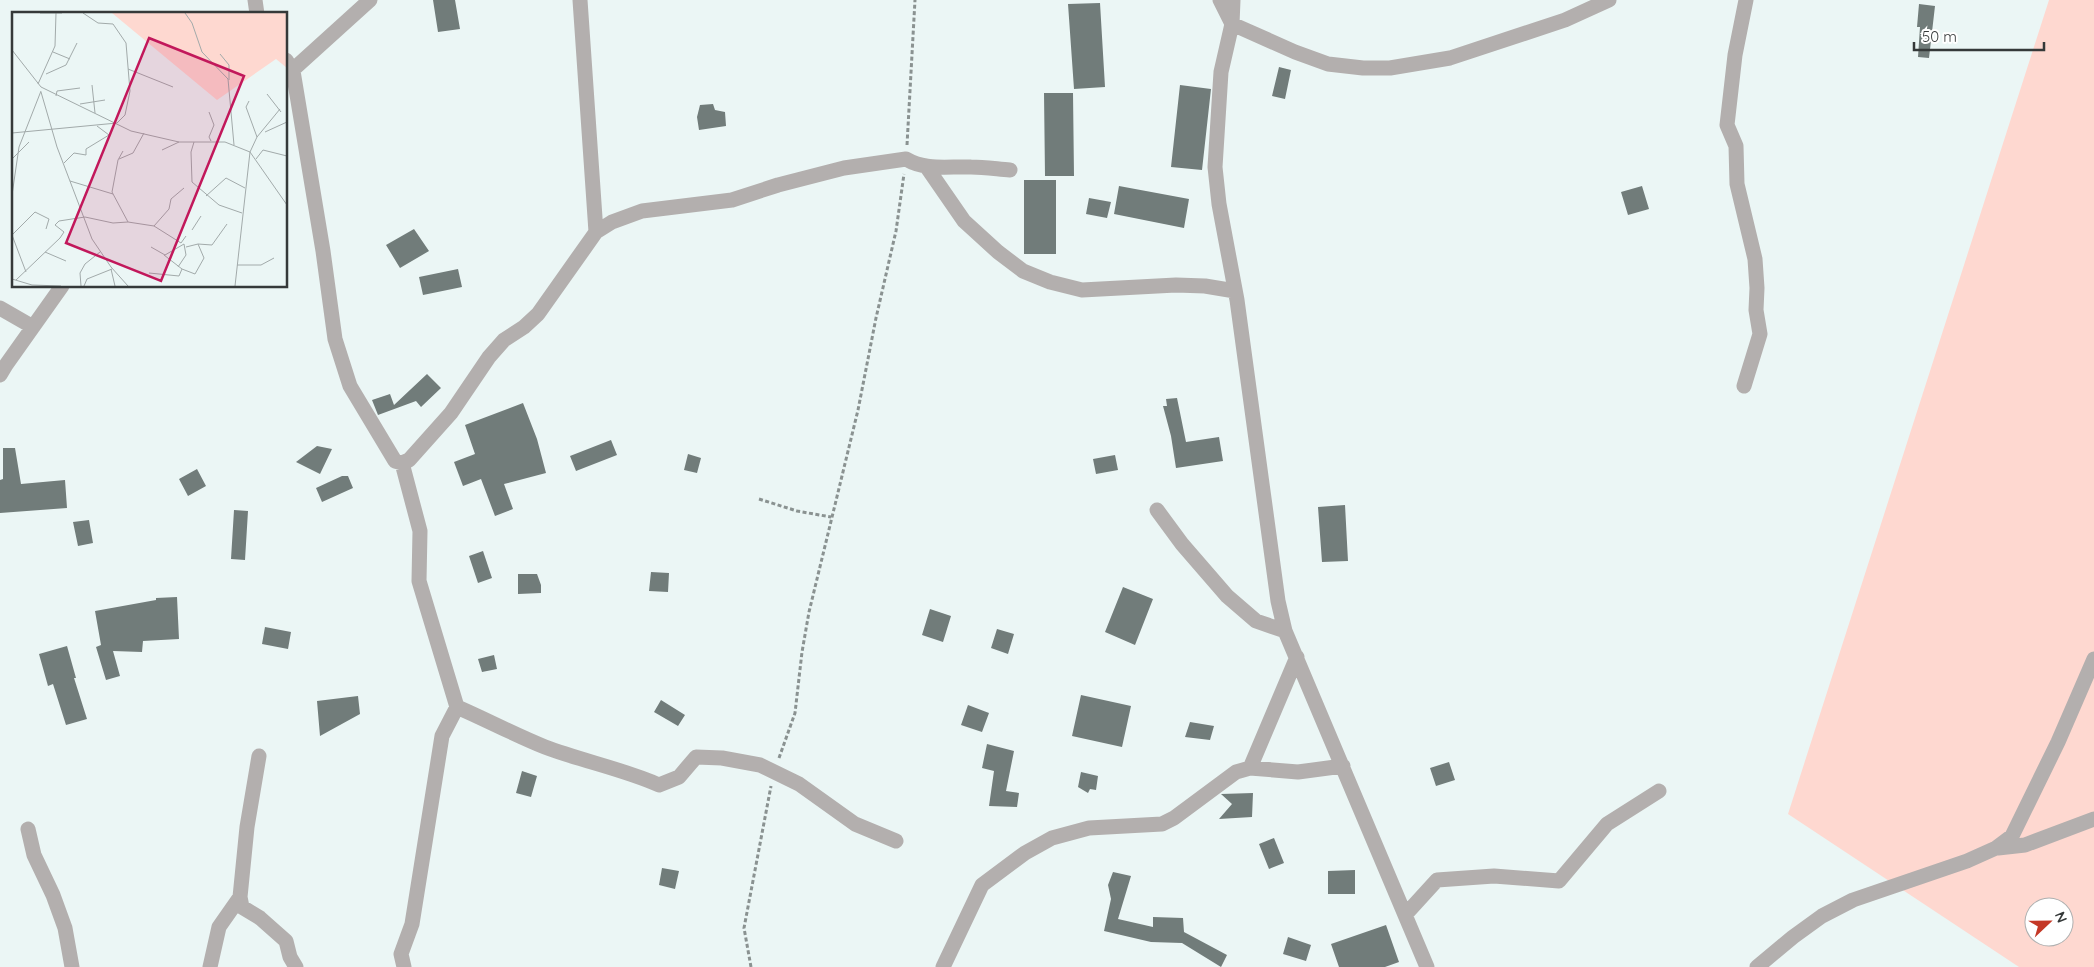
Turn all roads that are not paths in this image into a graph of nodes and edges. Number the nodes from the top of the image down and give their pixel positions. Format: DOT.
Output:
graph roads {
  1 [pos="370,0"];
  2 [pos="580,0"];
  3 [pos="1220,0"];
  4 [pos="1234,0"];
  5 [pos="1609,0"];
  6 [pos="1746,0"];
  7 [pos="1232,24"];
  8 [pos="288,69"];
  9 [pos="926,166"];
  10 [pos="1010,170"];
  11 [pos="596,232"];
  12 [pos="61,288"];
  13 [pos="1235,291"];
  14 [pos="0,308"];
  15 [pos="33,327"];
  16 [pos="0,376"];
  17 [pos="1744,386"];
  18 [pos="402,463"];
  19 [pos="1157,510"];
  20 [pos="1285,631"];
  21 [pos="1297,657"];
  22 [pos="2094,659"];
  23 [pos="457,708"];
  24 [pos="259,756"];
  25 [pos="1343,766"];
  26 [pos="1250,768"];
  27 [pos="1659,791"];
  28 [pos="2094,819"];
  29 [pos="28,829"];
  30 [pos="896,841"];
  31 [pos="1996,848"];
  32 [pos="240,897"];
  33 [pos="1406,914"];
  34 [pos="72,967"];
  35 [pos="210,967"];
  36 [pos="296,967"];
  37 [pos="404,967"];
  38 [pos="943,967"];
  39 [pos="1428,967"];
  40 [pos="1757,967"];
  1 -- 8 [label="street"];
  2 -- 11 [label="street"];
  3 -- 7 [label="street"];
  4 -- 7 [label="street"];
  5 -- 7 [label="street"];
  6 -- 17 [label="street"];
  7 -- 13 [label="street"];
  8 -- 18 [label="street"];
  9 -- 10 [label="street"];
  9 -- 11 [label="street"];
  9 -- 13 [label="street"];
  11 -- 18 [label="street"];
  12 -- 15 [label="street"];
  13 -- 20 [label="street"];
  14 -- 15 [label="street"];
  15 -- 16 [label="street"];
  18 -- 23 [label="street"];
  19 -- 20 [label="street"];
  20 -- 21 [label="street"];
  21 -- 25 [label="street"];
  21 -- 26 [label="street"];
  22 -- 31 [label="street"];
  23 -- 30 [label="street"];
  23 -- 37 [label="street"];
  24 -- 32 [label="street"];
  25 -- 26 [label="street"];
  25 -- 33 [label="street"];
  26 -- 38 [label="street"];
  27 -- 33 [label="street"];
  28 -- 31 [label="street"];
  29 -- 34 [label="street"];
  31 -- 40 [label="street"];
  32 -- 35 [label="street"];
  32 -- 36 [label="street"];
  33 -- 39 [label="street"];
}
